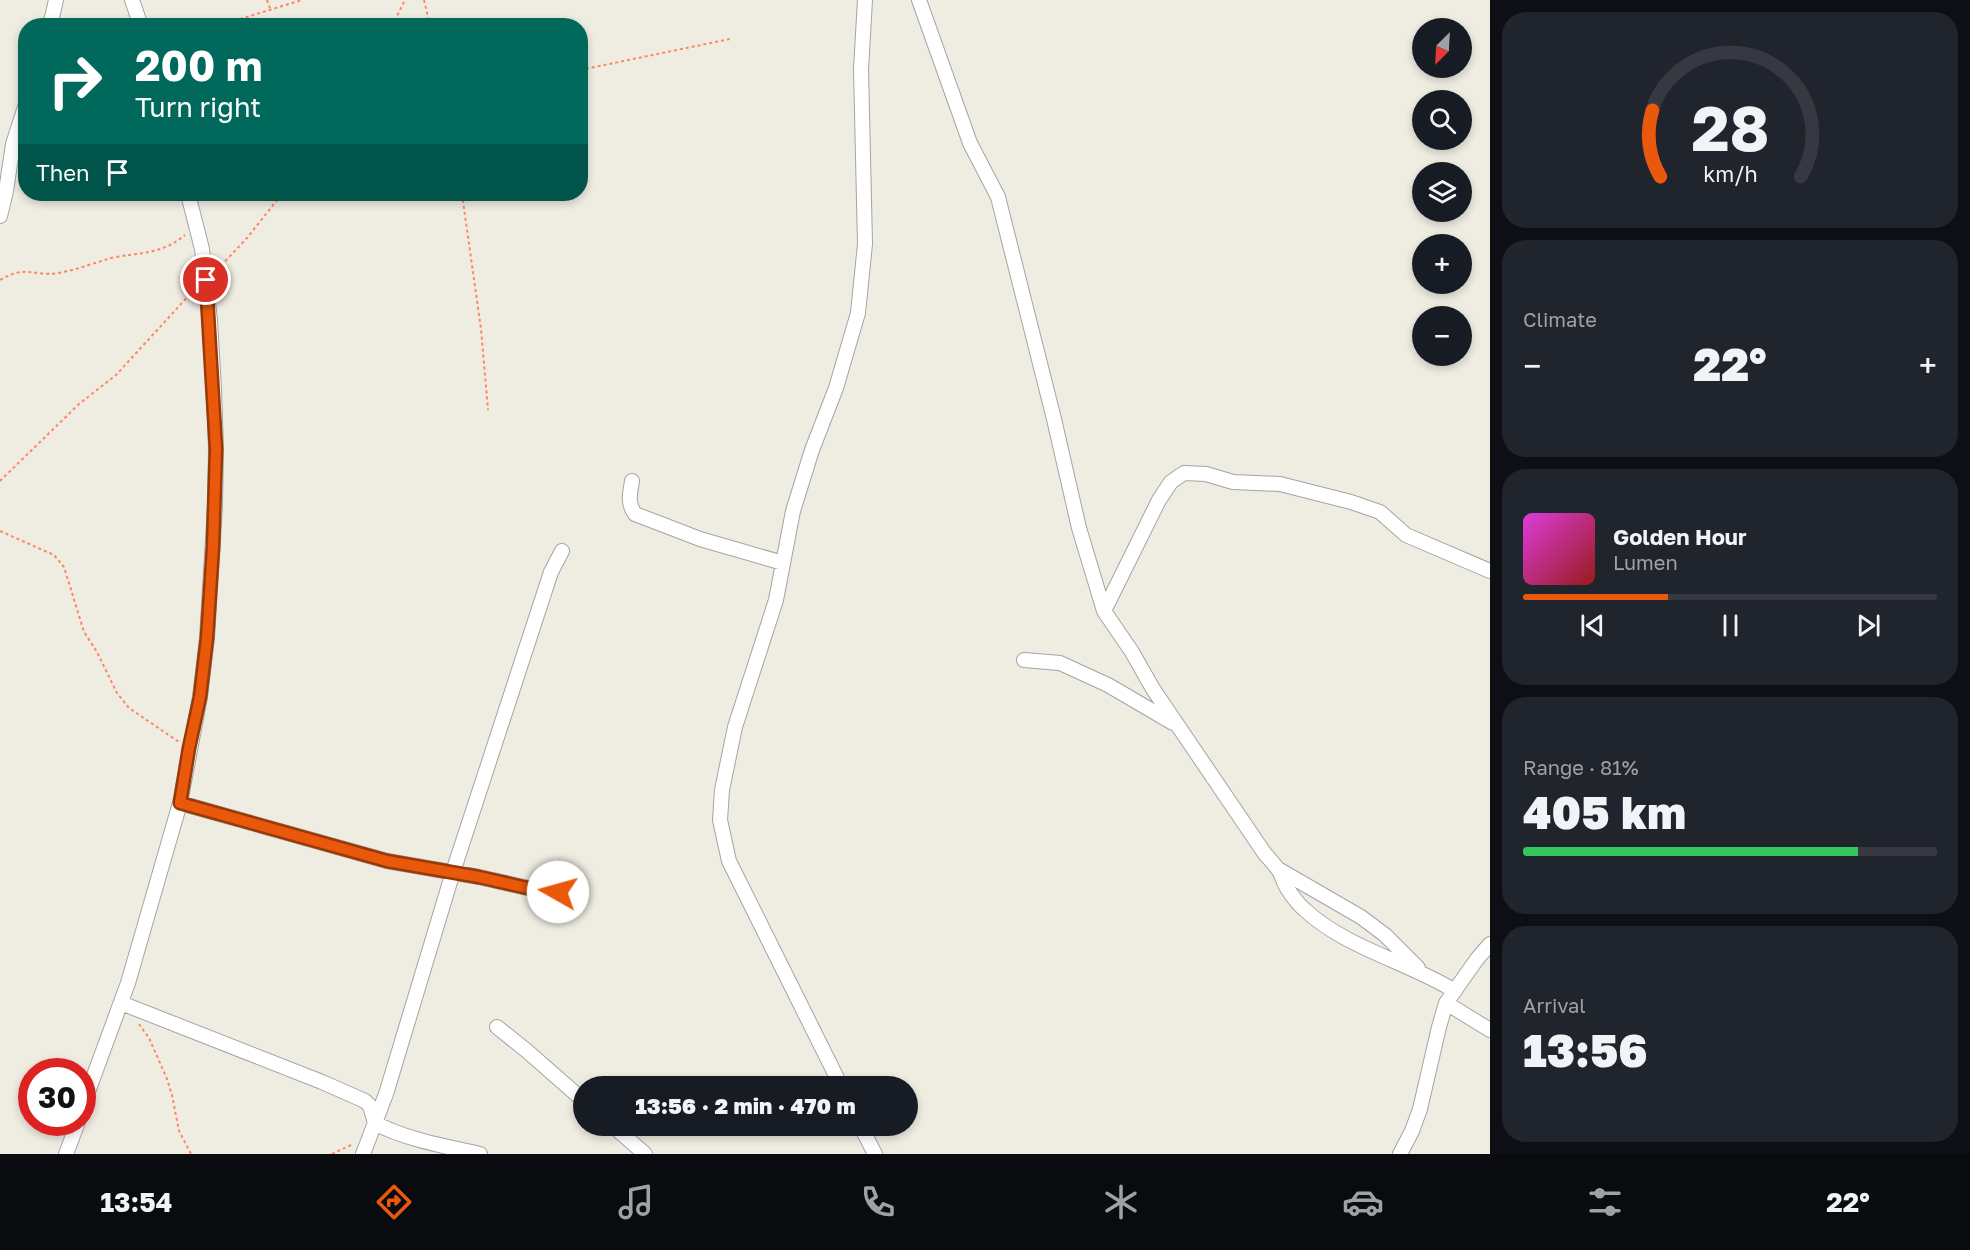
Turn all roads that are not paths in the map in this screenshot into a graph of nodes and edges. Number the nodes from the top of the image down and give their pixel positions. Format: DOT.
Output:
graph roads {
  1 [pos="56,0"];
  2 [pos="132,0"];
  3 [pos="865,0"];
  4 [pos="919,0"];
  5 [pos="52,18"];
  6 [pos="138,18"];
  7 [pos="18,129"];
  8 [pos="190,201"];
  9 [pos="0,216"];
  10 [pos="632,481"];
  11 [pos="562,551"];
  12 [pos="783,563"];
  13 [pos="1490,571"];
  14 [pos="1104,610"];
  15 [pos="1024,660"];
  16 [pos="1177,725"];
  17 [pos="180,803"];
  18 [pos="1278,869"];
  19 [pos="453,872"];
  20 [pos="558,892"];
  21 [pos="1490,944"];
  22 [pos="1422,972"];
  23 [pos="1455,990"];
  24 [pos="1446,1003"];
  25 [pos="127,1005"];
  26 [pos="496,1027"];
  27 [pos="1490,1030"];
  28 [pos="96,1076"];
  29 [pos="836,1076"];
  30 [pos="573,1091"];
  31 [pos="375,1123"];
  32 [pos="73,1136"];
  33 [pos="625,1136"];
  34 [pos="866,1136"];
  35 [pos="366,1148"];
  36 [pos="66,1154"];
  37 [pos="480,1154"];
  38 [pos="645,1154"];
  39 [pos="875,1154"];
  40 [pos="1400,1154"];
  1 -- 5 [label="street"];
  2 -- 6 [label="street"];
  3 -- 12 [label="street"];
  4 -- 14 [label="street"];
  7 -- 9 [label="street"];
  8 -- 17 [label="street"];
  10 -- 12 [label="street"];
  11 -- 19 [label="street"];
  12 -- 29 [label="street"];
  13 -- 14 [label="street"];
  14 -- 16 [label="street"];
  15 -- 16 [label="street"];
  16 -- 18 [label="street"];
  17 -- 19 [label="street"];
  17 -- 25 [label="street"];
  18 -- 22 [label="street"];
  18 -- 22 [label="street"];
  19 -- 20 [label="street"];
  19 -- 31 [label="street"];
  21 -- 23 [label="street"];
  22 -- 23 [label="street"];
  23 -- 24 [label="street"];
  24 -- 27 [label="street"];
  24 -- 40 [label="street"];
  25 -- 28 [label="street"];
  25 -- 31 [label="street"];
  26 -- 30 [label="street"];
  31 -- 35 [label="street"];
  31 -- 37 [label="street"];
  32 -- 36 [label="street"];
  33 -- 38 [label="street"];
  34 -- 39 [label="street"];
}
